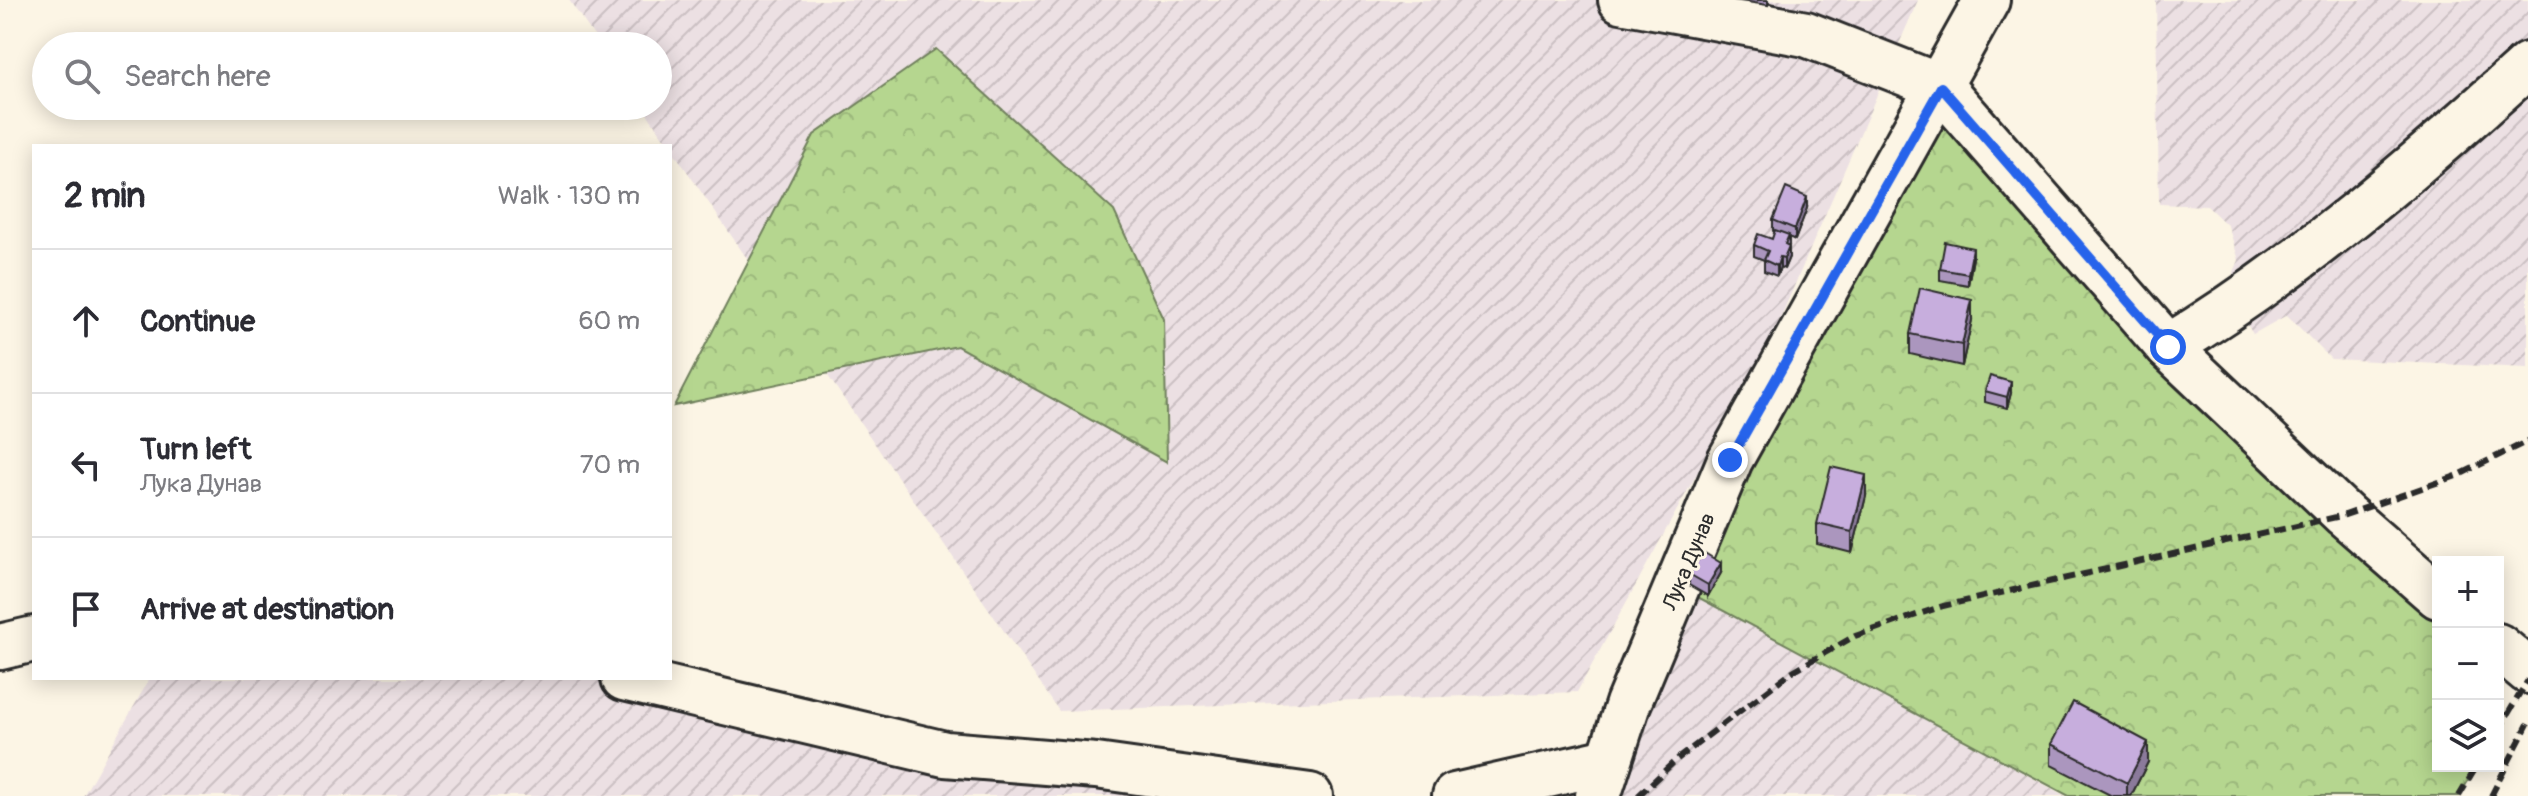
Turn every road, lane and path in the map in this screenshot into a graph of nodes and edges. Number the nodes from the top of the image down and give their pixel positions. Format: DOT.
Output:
graph roads {
  1 [pos="1621,0"];
  2 [pos="1987,0"];
  3 [pos="2528,65"];
  4 [pos="1941,87"];
  5 [pos="2168,347"];
  6 [pos="2432,591"];
  7 [pos="32,639"];
  8 [pos="0,647"];
  9 [pos="2504,651"];
  10 [pos="2528,671"];
  11 [pos="632,680"];
  12 [pos="1603,778"];
  13 [pos="1310,796"];
  14 [pos="1455,796"];
  1 -- 4 [label="street"];
  2 -- 4 [label="street, Лука Дунав"];
  3 -- 5 [label="street"];
  4 -- 5 [label="street"];
  4 -- 12 [label="street, Лука Дунав"];
  5 -- 6 [label="street"];
  7 -- 8 [label="street"];
  9 -- 10 [label="street"];
  11 -- 13 [label="street"];
  12 -- 14 [label="street"];
}
